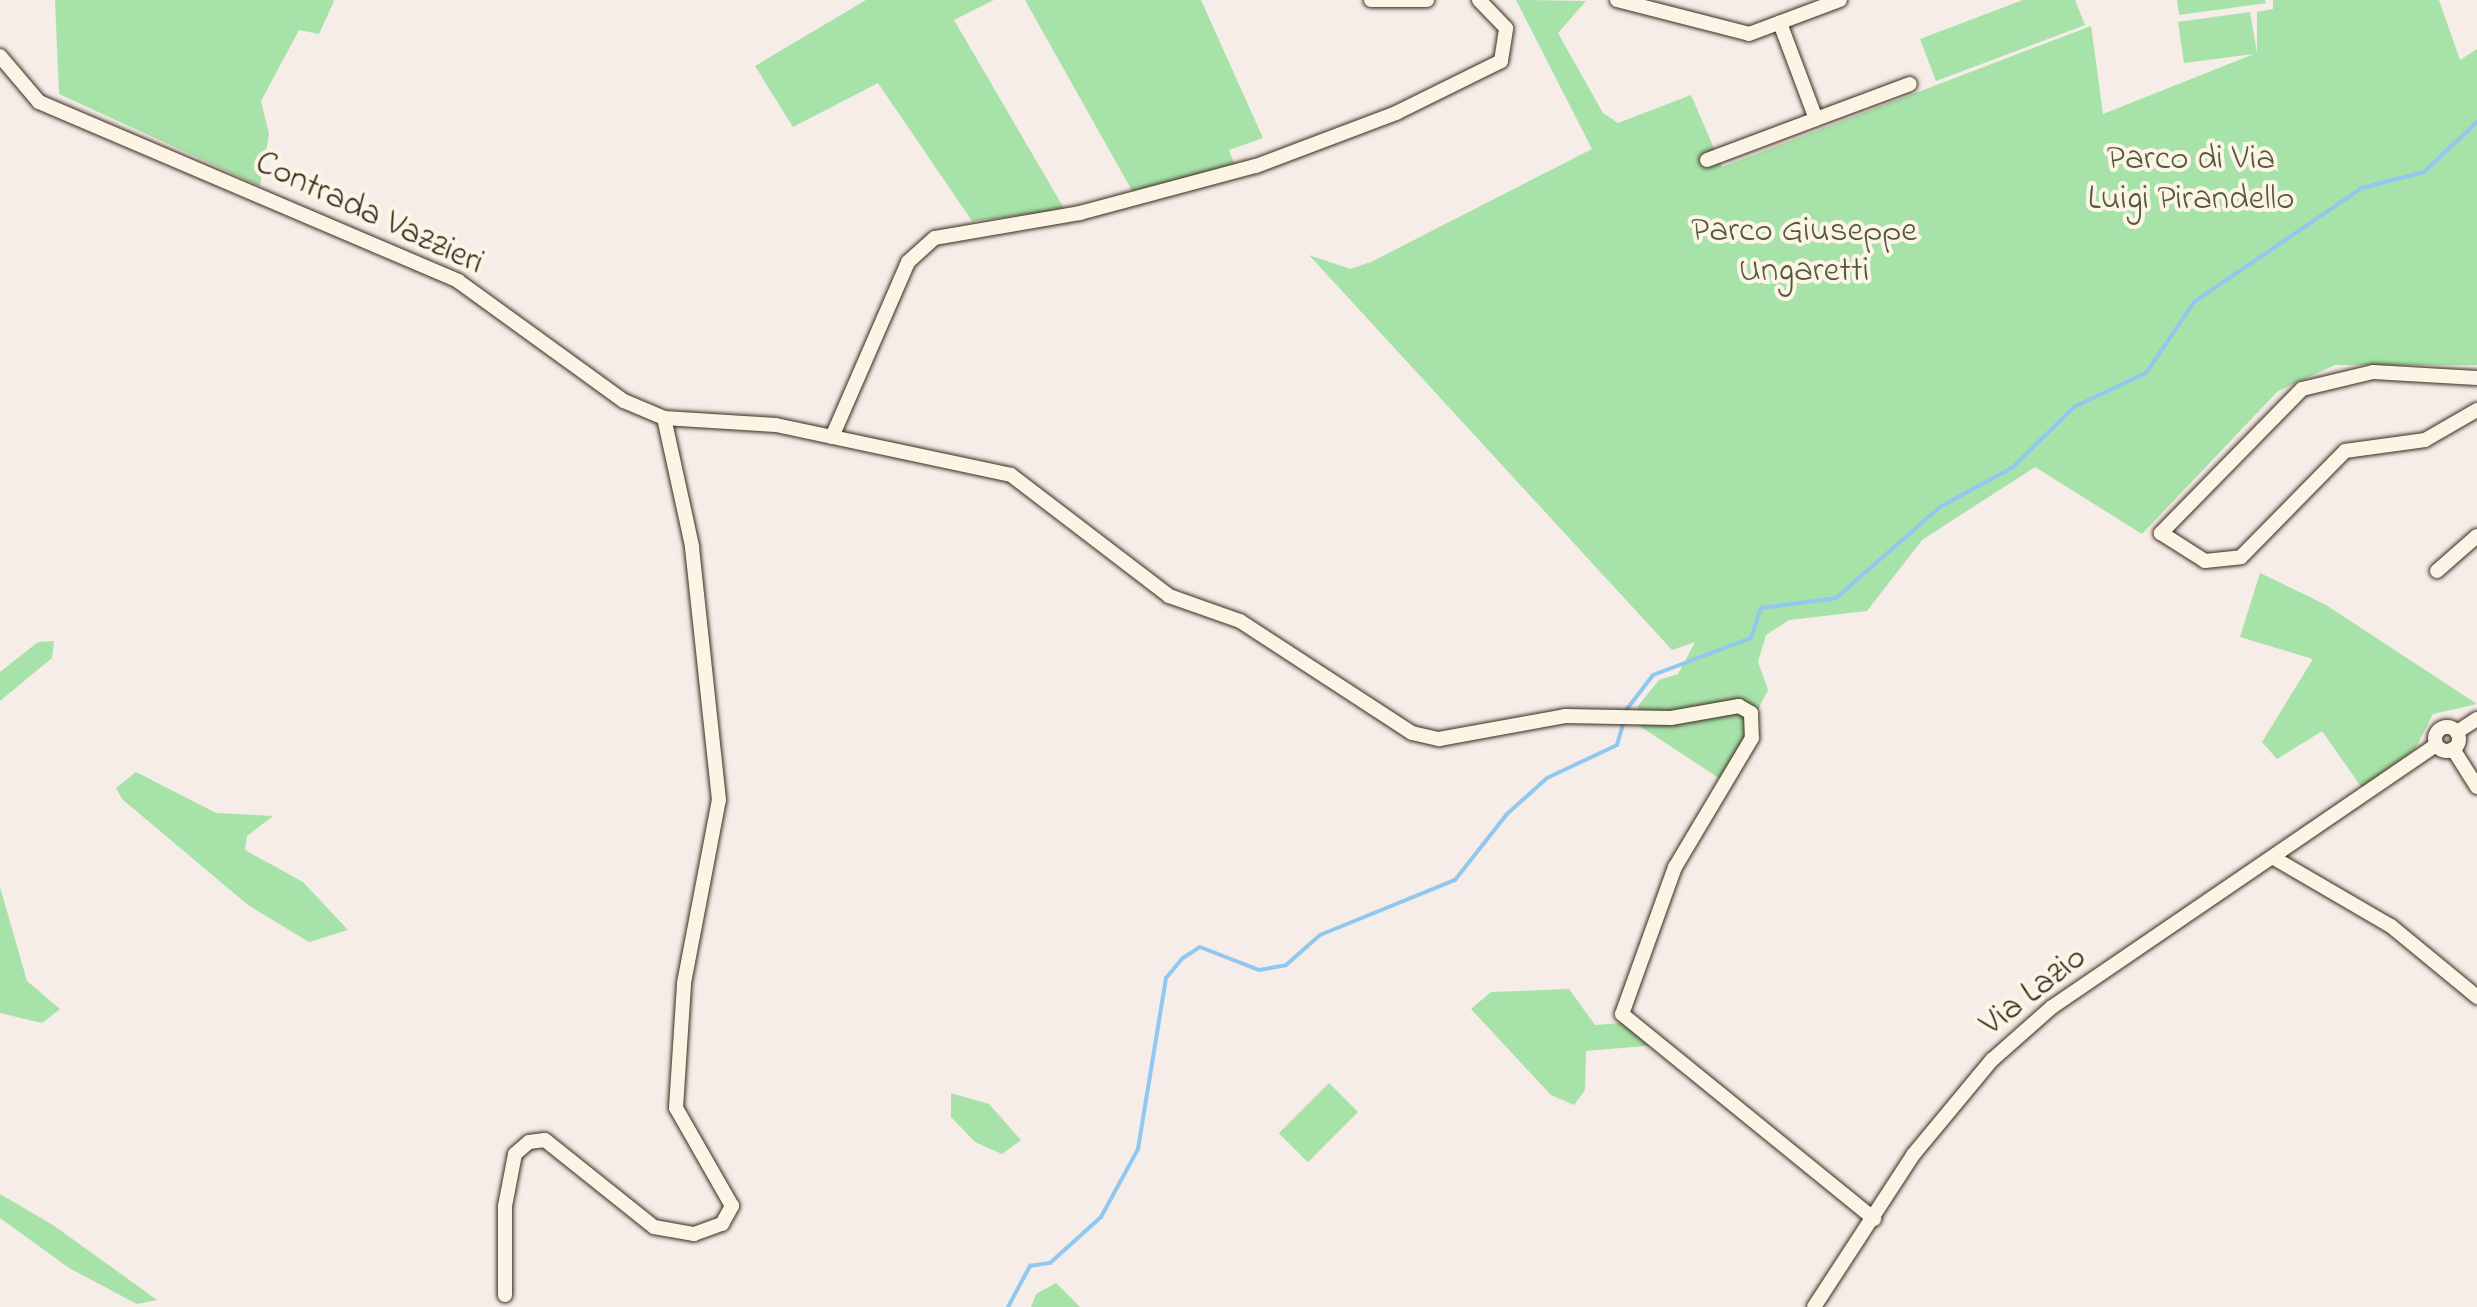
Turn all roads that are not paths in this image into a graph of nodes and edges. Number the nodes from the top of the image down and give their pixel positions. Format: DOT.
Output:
graph roads {
  1 [pos="1371,0"];
  2 [pos="1427,0"];
  3 [pos="1479,0"];
  4 [pos="1617,0"];
  5 [pos="1840,0"];
  6 [pos="1638,3"];
  7 [pos="1780,23"];
  8 [pos="0,56"];
  9 [pos="1910,84"];
  10 [pos="1816,119"];
  11 [pos="1707,160"];
  12 [pos="2477,378"];
  13 [pos="2477,410"];
  14 [pos="664,418"];
  15 [pos="832,437"];
  16 [pos="2477,536"];
  17 [pos="2437,571"];
  18 [pos="2477,719"];
  19 [pos="2457,732"];
  20 [pos="2436,745"];
  21 [pos="2453,749"];
  22 [pos="2477,787"];
  23 [pos="2274,858"];
  24 [pos="2477,997"];
  25 [pos="1874,1219"];
  26 [pos="505,1296"];
  27 [pos="1814,1307"];
  1 -- 2 [label="street"];
  3 -- 15 [label="street"];
  4 -- 6 [label="street"];
  5 -- 7 [label="street"];
  6 -- 7 [label="street"];
  7 -- 10 [label="street"];
  8 -- 14 [label="street, Contrada Vazzieri"];
  9 -- 10 [label="street"];
  10 -- 11 [label="street"];
  12 -- 13 [label="street"];
  14 -- 15 [label="street, Contrada Vazzieri"];
  14 -- 26 [label="street"];
  15 -- 25 [label="street, Contrada Vazzieri"];
  16 -- 17 [label="street"];
  18 -- 19 [label="street"];
  19 -- 20 [label="street"];
  19 -- 21 [label="street"];
  20 -- 21 [label="street"];
  20 -- 23 [label="street, Via Lazio"];
  21 -- 22 [label="street"];
  23 -- 24 [label="street"];
  23 -- 25 [label="street, Via Lazio"];
  25 -- 27 [label="street, Via Lazio"];
}
